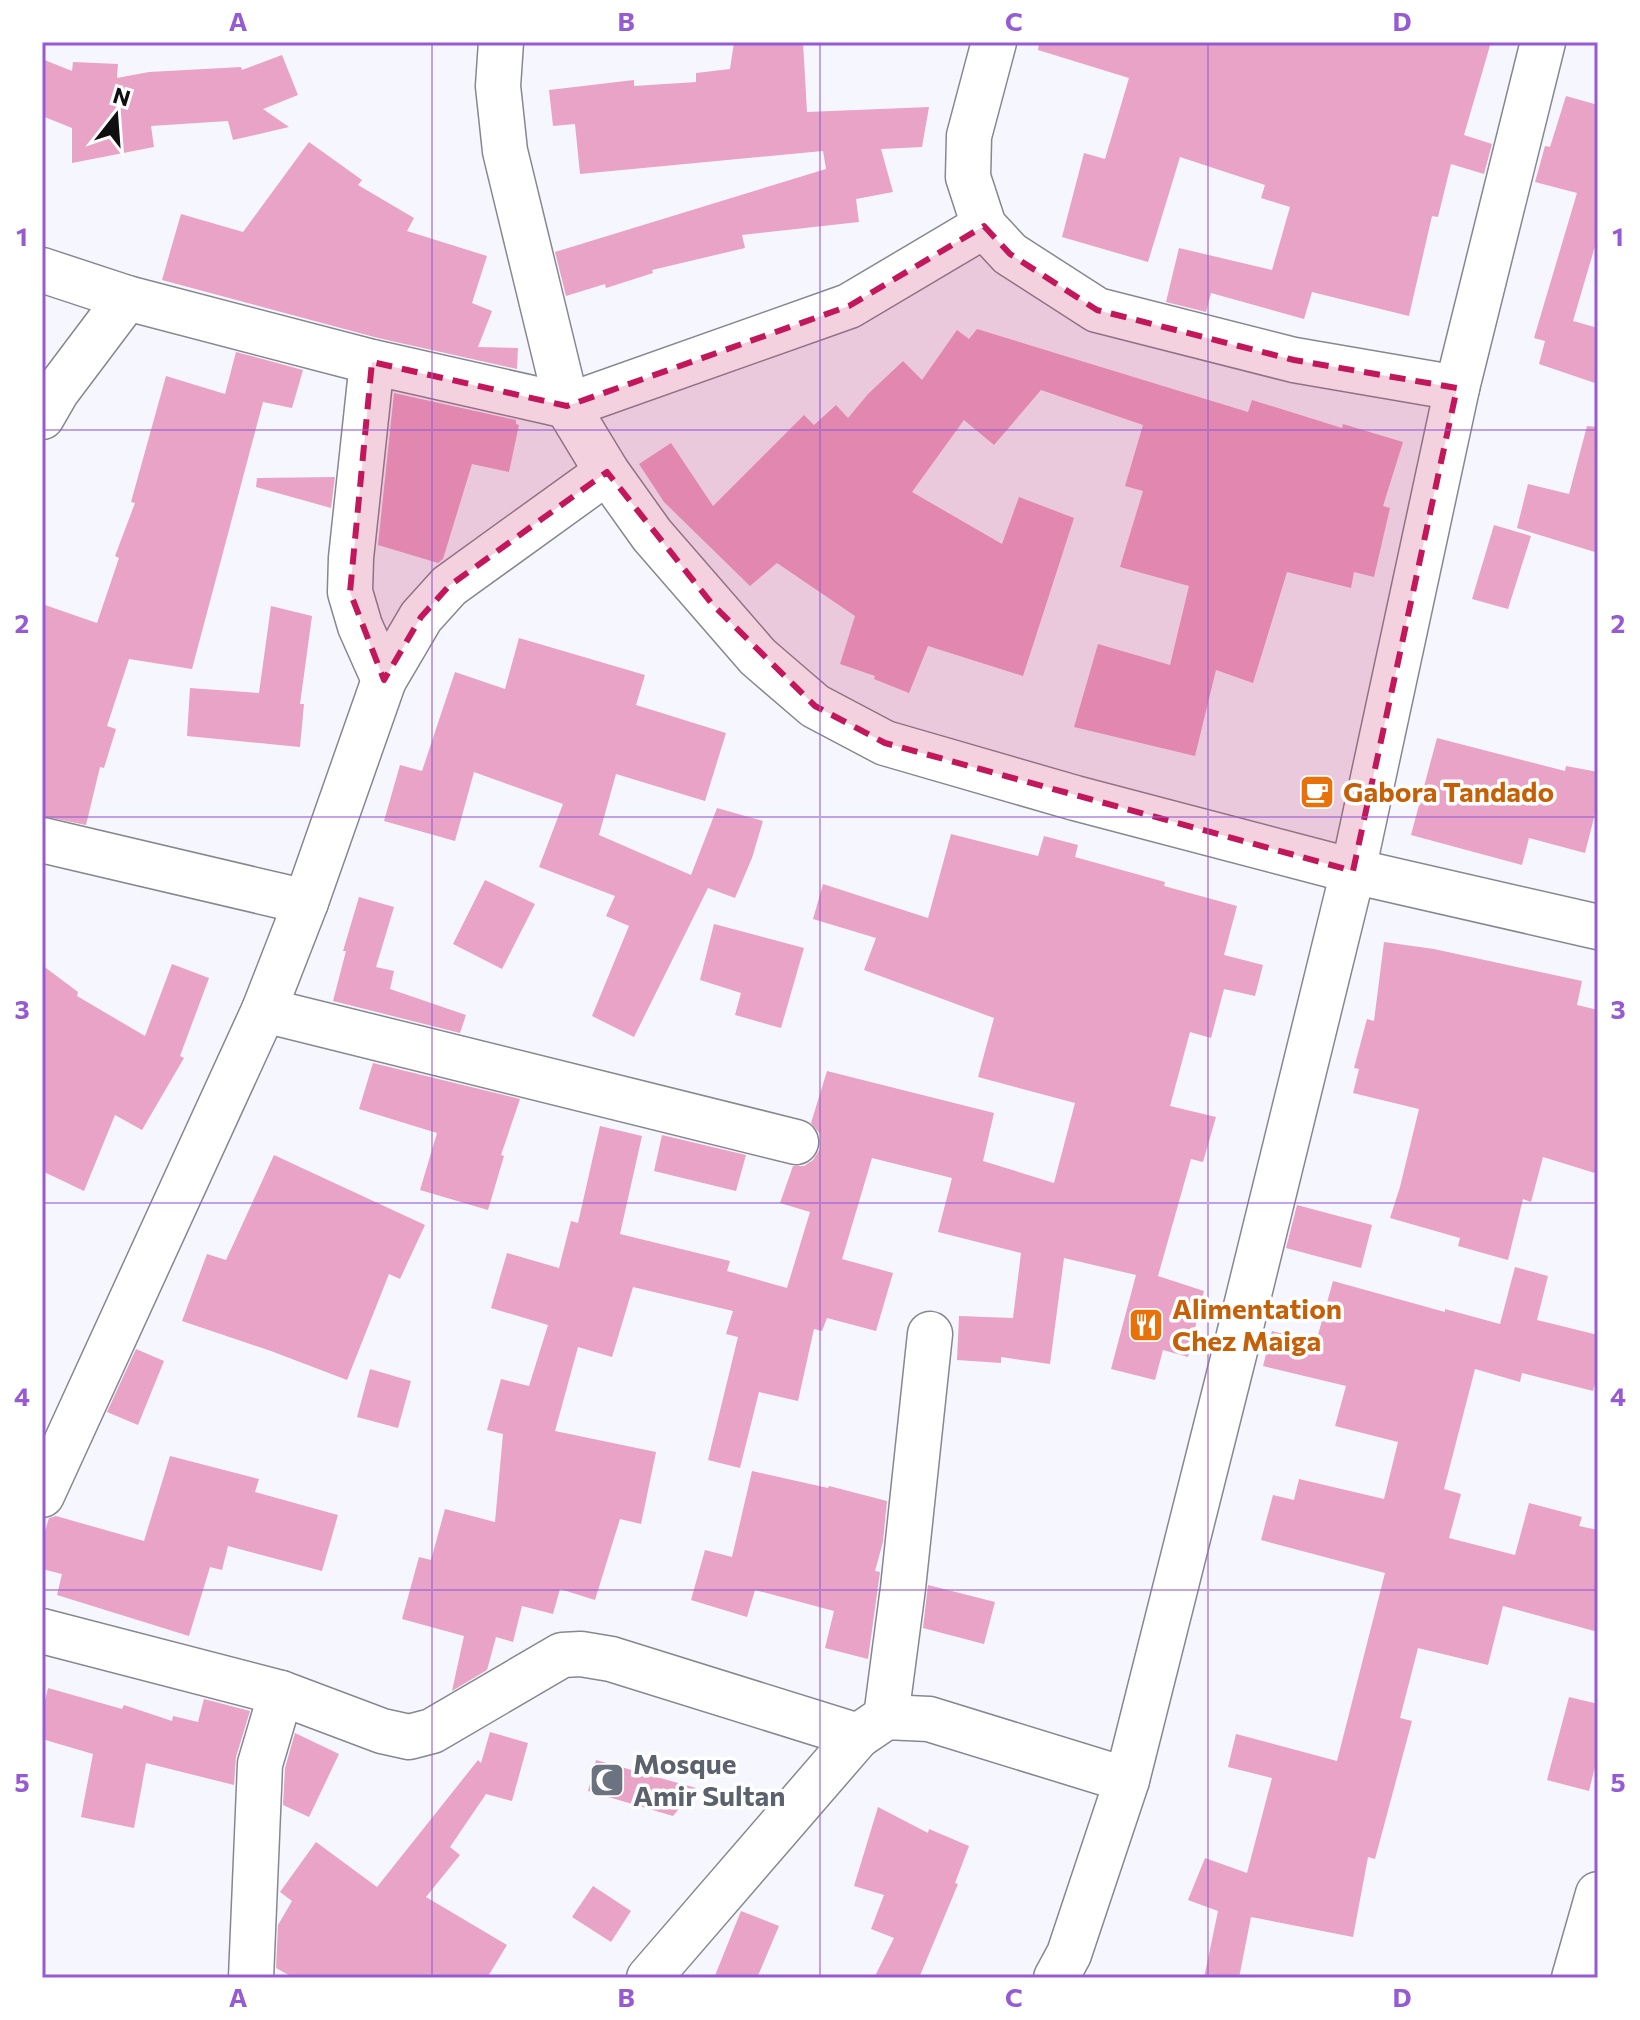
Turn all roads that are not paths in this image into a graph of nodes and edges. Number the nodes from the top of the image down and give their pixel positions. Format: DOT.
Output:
graph roads {
  1 [pos="501,42"];
  2 [pos="994,42"];
  3 [pos="1543,42"];
  4 [pos="984,226"];
  5 [pos="42,270"];
  6 [pos="127,298"];
  7 [pos="372,362"];
  8 [pos="1457,388"];
  9 [pos="567,406"];
  10 [pos="42,417"];
  11 [pos="607,472"];
  12 [pos="384,680"];
  13 [pos="42,840"];
  14 [pos="1353,871"];
  15 [pos="306,902"];
  16 [pos="1598,927"];
  17 [pos="264,1010"];
  18 [pos="796,1142"];
  19 [pos="930,1334"];
  20 [pos="42,1495"];
  21 [pos="42,1631"];
  22 [pos="281,1693"];
  23 [pos="872,1726"];
  24 [pos="1127,1780"];
  25 [pos="1598,1894"];
  26 [pos="251,1978"];
  27 [pos="649,1978"];
  28 [pos="1056,1978"];
  29 [pos="1574,1978"];
  1 -- 9 [label="street"];
  2 -- 4 [label="street"];
  3 -- 8 [label="street"];
  4 -- 8 [label="street"];
  4 -- 9 [label="street"];
  5 -- 6 [label="street"];
  6 -- 7 [label="street"];
  6 -- 10 [label="street"];
  7 -- 9 [label="street"];
  7 -- 12 [label="street"];
  8 -- 14 [label="street"];
  9 -- 11 [label="street"];
  11 -- 12 [label="street"];
  11 -- 14 [label="street"];
  12 -- 15 [label="street"];
  13 -- 15 [label="street"];
  14 -- 16 [label="street"];
  14 -- 24 [label="street"];
  15 -- 17 [label="street"];
  17 -- 18 [label="street"];
  17 -- 20 [label="street"];
  19 -- 23 [label="street"];
  21 -- 22 [label="street"];
  22 -- 23 [label="street"];
  22 -- 26 [label="street"];
  23 -- 24 [label="street"];
  23 -- 27 [label="street"];
  24 -- 28 [label="street"];
  25 -- 29 [label="street"];
}
